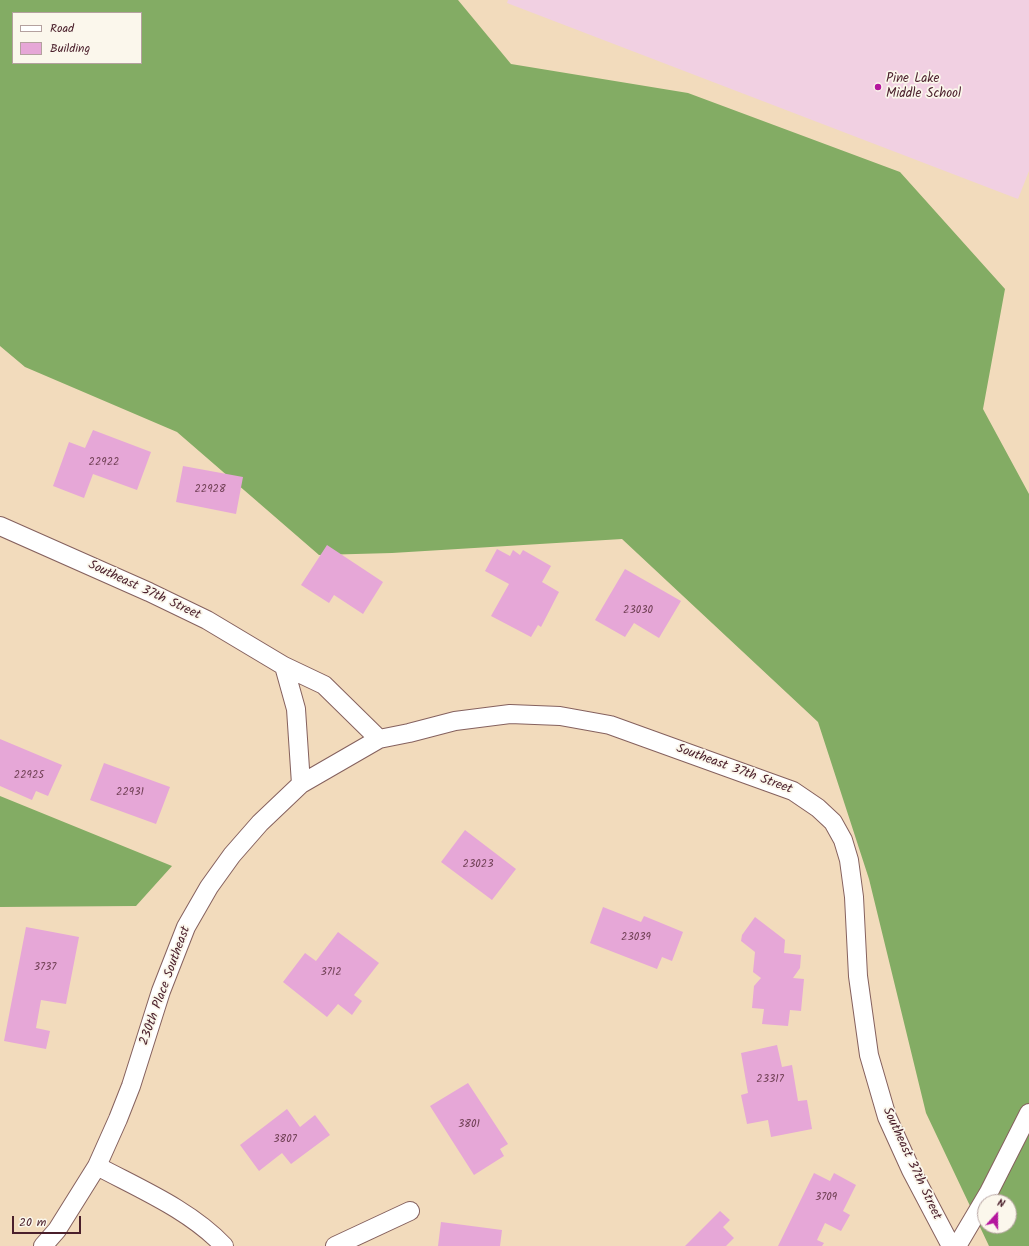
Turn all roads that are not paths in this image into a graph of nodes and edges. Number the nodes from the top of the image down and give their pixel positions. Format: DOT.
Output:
graph roads {
  1 [pos="0,526"];
  2 [pos="284,666"];
  3 [pos="379,739"];
  4 [pos="301,784"];
  5 [pos="1029,1113"];
  6 [pos="97,1166"];
  7 [pos="410,1212"];
  8 [pos="43,1246"];
  9 [pos="224,1246"];
  10 [pos="335,1246"];
  11 [pos="951,1246"];
  12 [pos="957,1246"];
  1 -- 2 [label="street, Southeast 37th Street"];
  2 -- 3 [label="street, Southeast 37th Street"];
  2 -- 4 [label="street"];
  3 -- 4 [label="street, 230th Place Southeast"];
  3 -- 11 [label="street, Southeast 37th Street"];
  4 -- 6 [label="street, 230th Place Southeast"];
  5 -- 12 [label="street"];
  6 -- 8 [label="street, 230th Place Southeast"];
  6 -- 9 [label="street"];
  7 -- 10 [label="street"];
}
